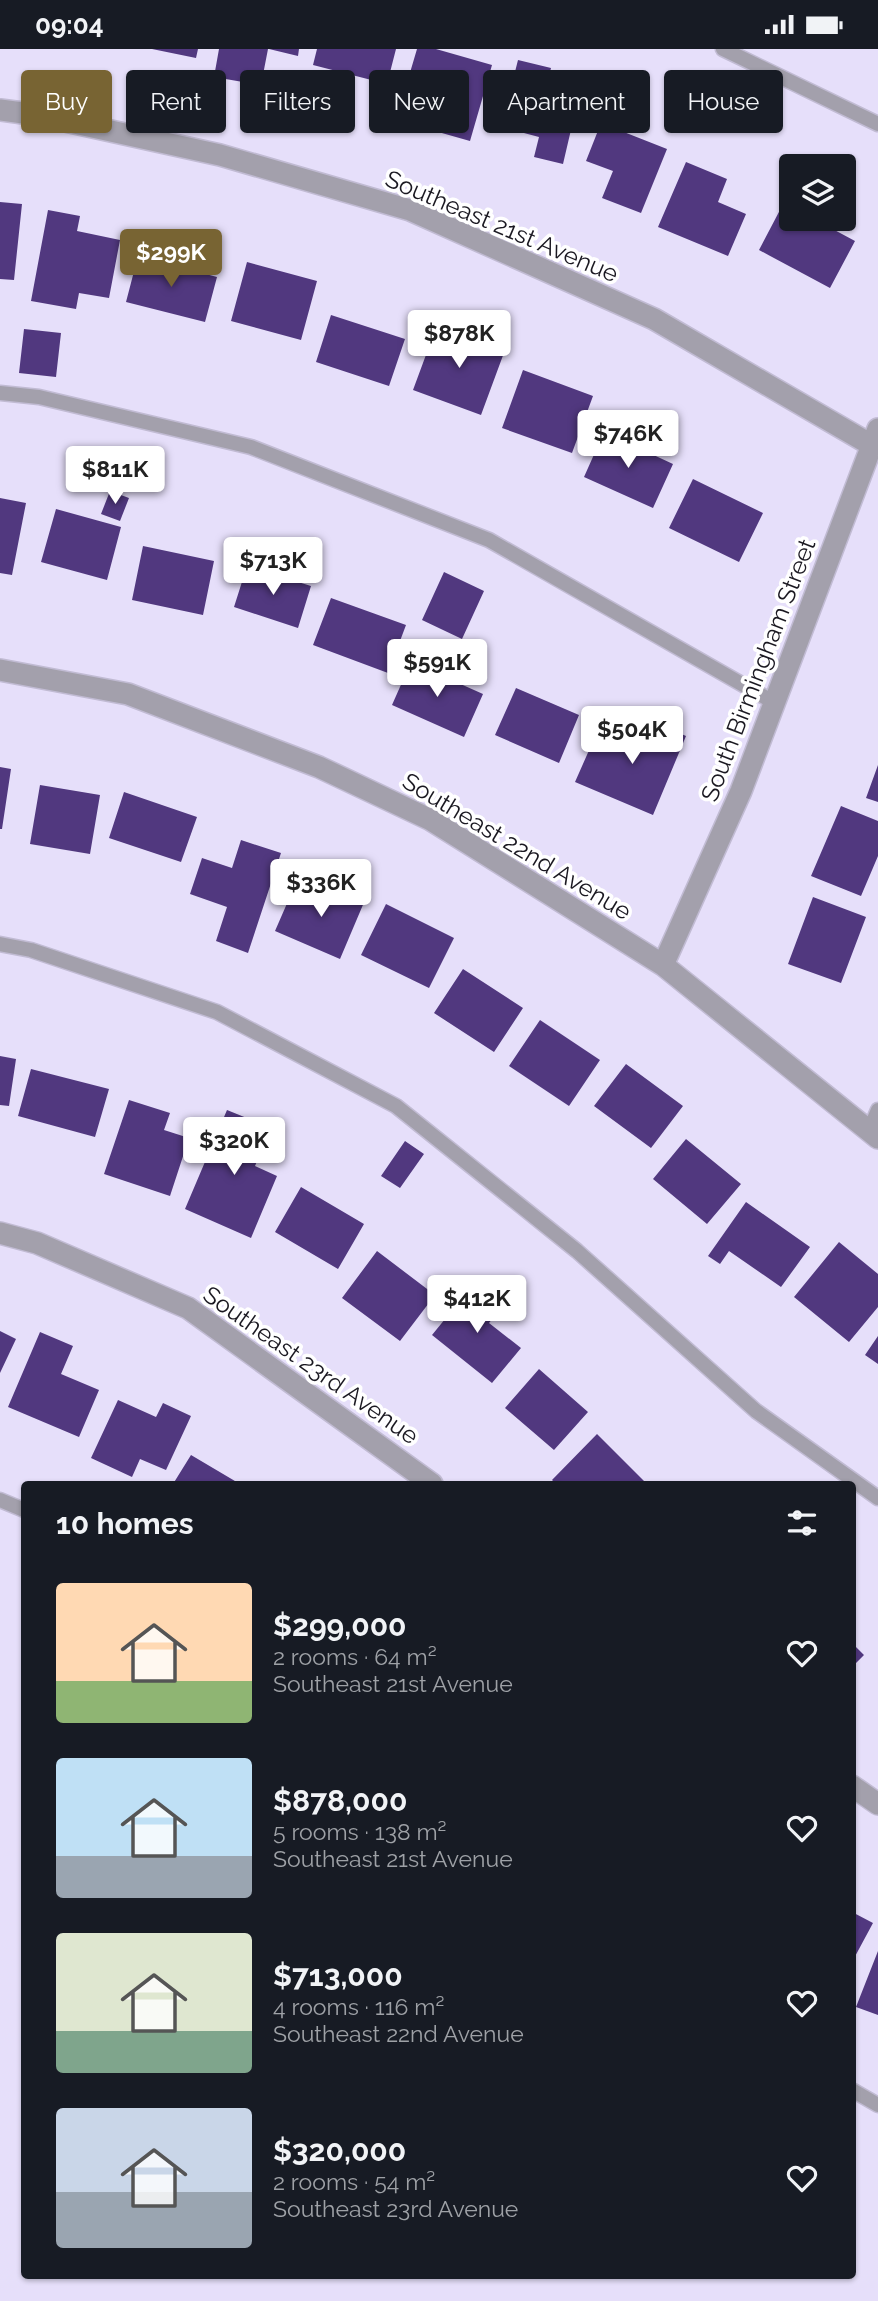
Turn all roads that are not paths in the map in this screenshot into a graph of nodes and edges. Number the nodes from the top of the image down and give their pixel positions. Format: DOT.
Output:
graph roads {
  1 [pos="723,49"];
  2 [pos="0,110"];
  3 [pos="878,124"];
  4 [pos="0,393"];
  5 [pos="876,438"];
  6 [pos="0,670"];
  7 [pos="775,703"];
  8 [pos="0,944"];
  9 [pos="663,965"];
  10 [pos="878,1110"];
  11 [pos="874,1135"];
  12 [pos="0,1233"];
  13 [pos="428,1481"];
  14 [pos="854,1481"];
  15 [pos="856,1482"];
  16 [pos="878,1498"];
  17 [pos="0,1500"];
  18 [pos="21,1509"];
  19 [pos="856,1789"];
  20 [pos="878,1804"];
  21 [pos="856,2092"];
  22 [pos="878,2105"];
  1 -- 3 [label="lane"];
  2 -- 5 [label="street, Southeast 21st Avenue"];
  4 -- 7 [label="lane"];
  5 -- 7 [label="street, South Birmingham Street"];
  6 -- 9 [label="street, Southeast 22nd Avenue"];
  7 -- 9 [label="street, South Birmingham Street"];
  8 -- 14 [label="lane"];
  9 -- 11 [label="street, Southeast 22nd Avenue"];
  10 -- 11 [label="lane"];
  12 -- 13 [label="street, Southeast 23rd Avenue"];
  15 -- 16 [label="lane"];
  17 -- 18 [label="lane"];
  19 -- 20 [label="street"];
  21 -- 22 [label="lane"];
}
